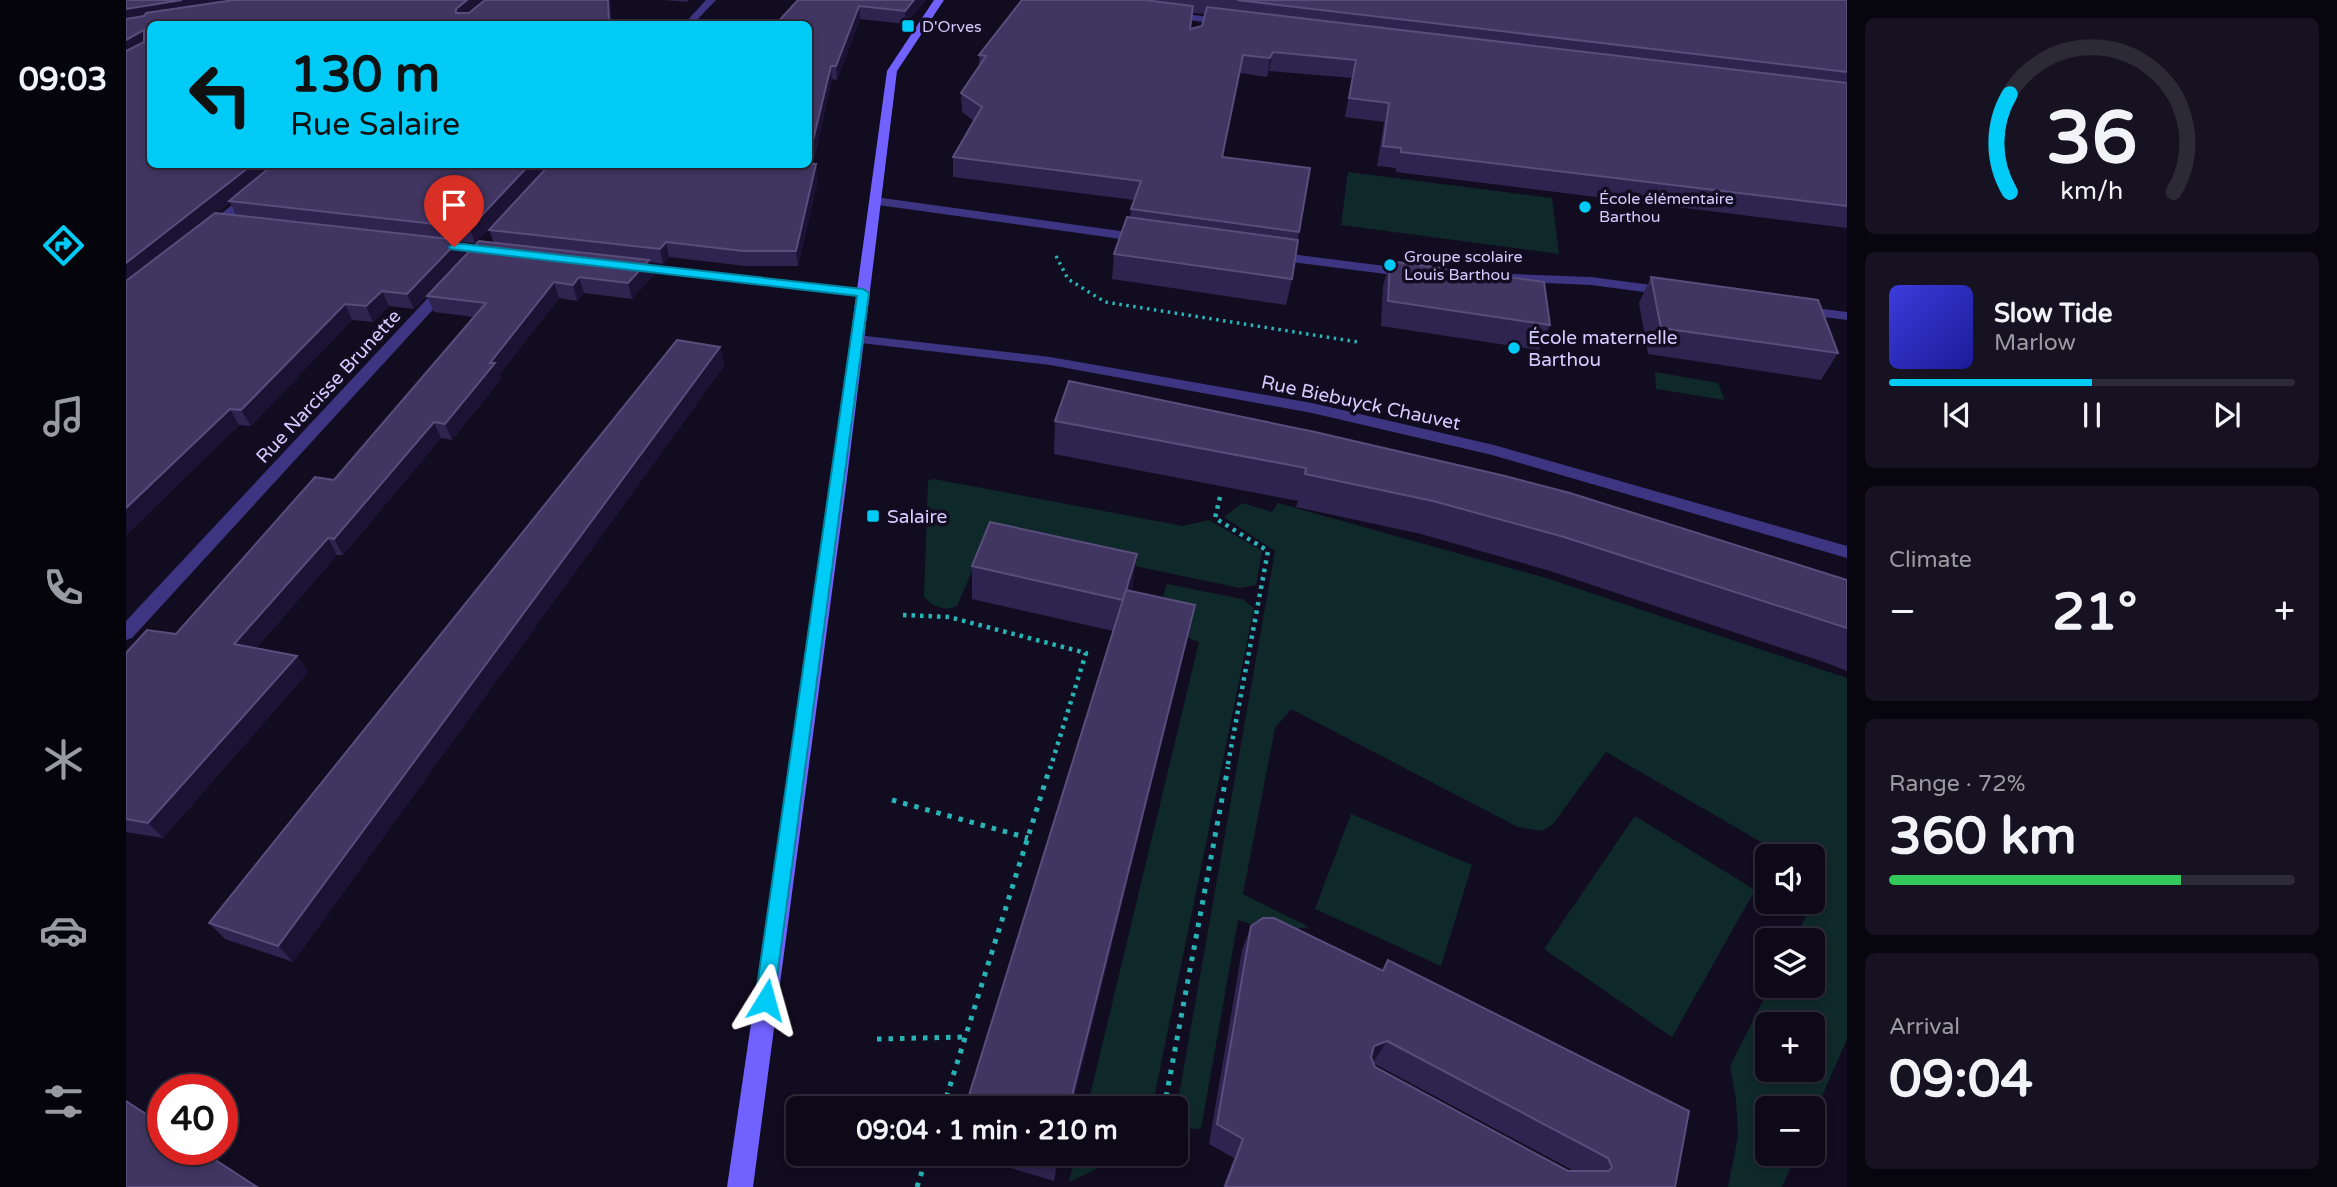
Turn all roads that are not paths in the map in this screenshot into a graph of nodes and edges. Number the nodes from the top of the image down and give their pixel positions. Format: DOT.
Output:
graph roads {
  1 [pos="711,0"];
  2 [pos="939,0"];
  3 [pos="1160,14"];
  4 [pos="691,21"];
  5 [pos="1240,24"];
  6 [pos="286,168"];
  7 [pos="875,201"];
  8 [pos="220,221"];
  9 [pos="245,224"];
  10 [pos="498,231"];
  11 [pos="199,238"];
  12 [pos="1163,241"];
  13 [pos="425,244"];
  14 [pos="508,253"];
  15 [pos="1258,254"];
  16 [pos="476,255"];
  17 [pos="617,265"];
  18 [pos="1426,274"];
  19 [pos="1473,277"];
  20 [pos="453,280"];
  21 [pos="863,293"];
  22 [pos="1685,294"];
  23 [pos="1780,307"];
  24 [pos="1847,316"];
  25 [pos="857,338"];
  26 [pos="1847,552"];
  27 [pos="126,633"];
  28 [pos="740,1187"];
  1 -- 4 [label="street"];
  2 -- 7 [label="street"];
  3 -- 5 [label="street"];
  6 -- 8 [label="street"];
  7 -- 12 [label="street"];
  7 -- 21 [label="street"];
  8 -- 9 [label="street"];
  8 -- 11 [label="street"];
  10 -- 16 [label="street"];
  13 -- 16 [label="street"];
  14 -- 16 [label="street"];
  15 -- 18 [label="street"];
  17 -- 21 [label="street"];
  19 -- 22 [label="street"];
  20 -- 27 [label="street, Rue Narcisse Brunette"];
  21 -- 25 [label="street"];
  23 -- 24 [label="street"];
  25 -- 26 [label="street, Rue Biebuyck Chauvet"];
  25 -- 28 [label="street"];
}
